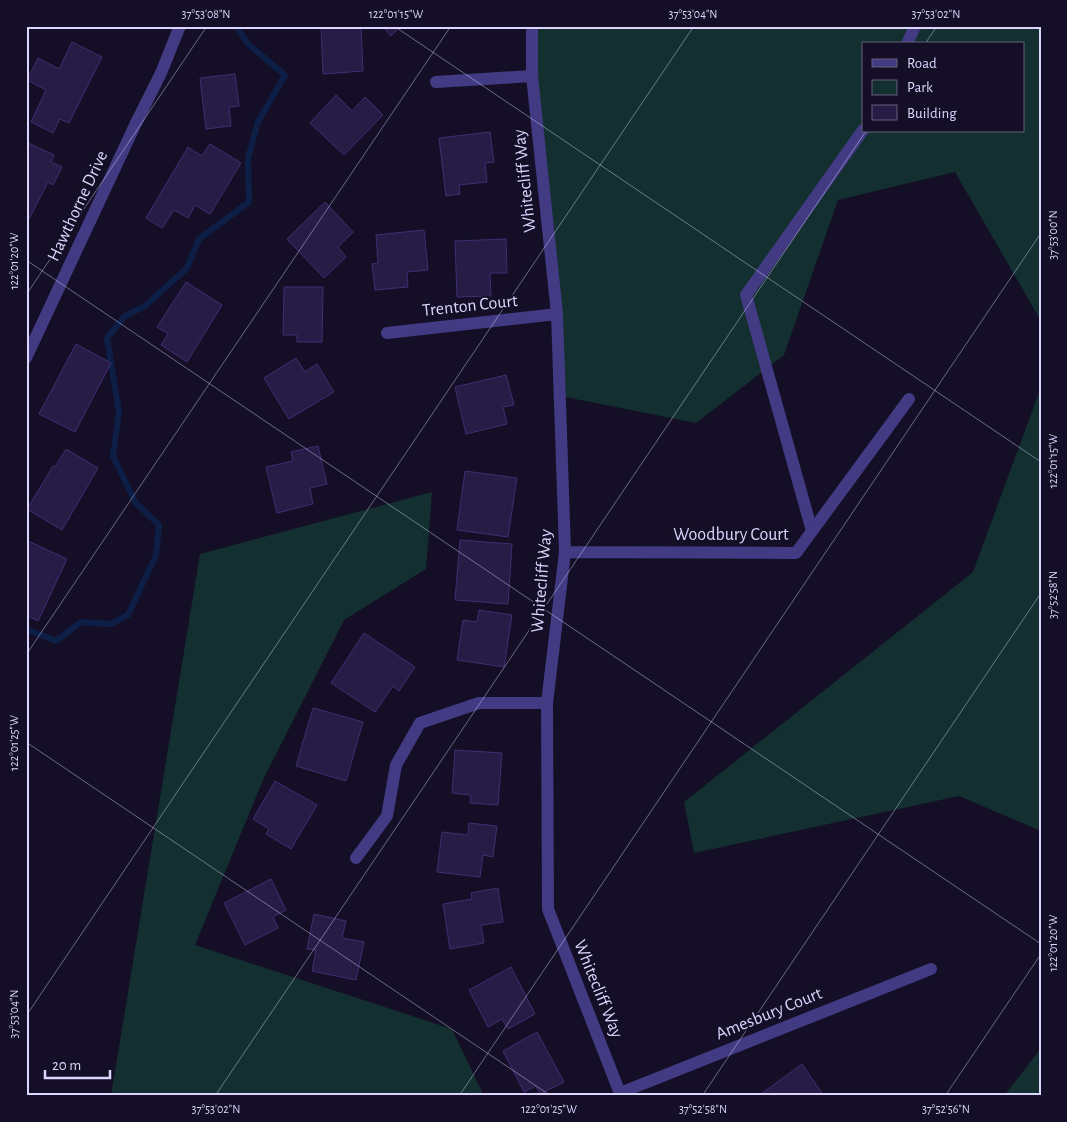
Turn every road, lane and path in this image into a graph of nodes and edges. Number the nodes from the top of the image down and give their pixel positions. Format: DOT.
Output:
graph roads {
  1 [pos="180,26"];
  2 [pos="532,26"];
  3 [pos="915,26"];
  4 [pos="908,42"];
  5 [pos="532,76"];
  6 [pos="436,82"];
  7 [pos="862,131"];
  8 [pos="557,314"];
  9 [pos="387,333"];
  10 [pos="26,358"];
  11 [pos="909,400"];
  12 [pos="812,531"];
  13 [pos="565,552"];
  14 [pos="547,703"];
  15 [pos="356,858"];
  16 [pos="931,969"];
  17 [pos="620,1094"];
  1 -- 10 [label="street, Hawthorne Drive"];
  2 -- 5 [label="street, Whitecliff Way"];
  3 -- 4 [label="street"];
  5 -- 6 [label="street"];
  5 -- 8 [label="street, Whitecliff Way"];
  7 -- 12 [label="street"];
  8 -- 9 [label="street, Trenton Court"];
  8 -- 13 [label="street, Whitecliff Way"];
  11 -- 12 [label="street, Woodbury Court"];
  12 -- 13 [label="street, Woodbury Court"];
  13 -- 14 [label="street, Whitecliff Way"];
  14 -- 15 [label="street"];
  14 -- 17 [label="street, Whitecliff Way"];
  16 -- 17 [label="street, Amesbury Court"];
}
